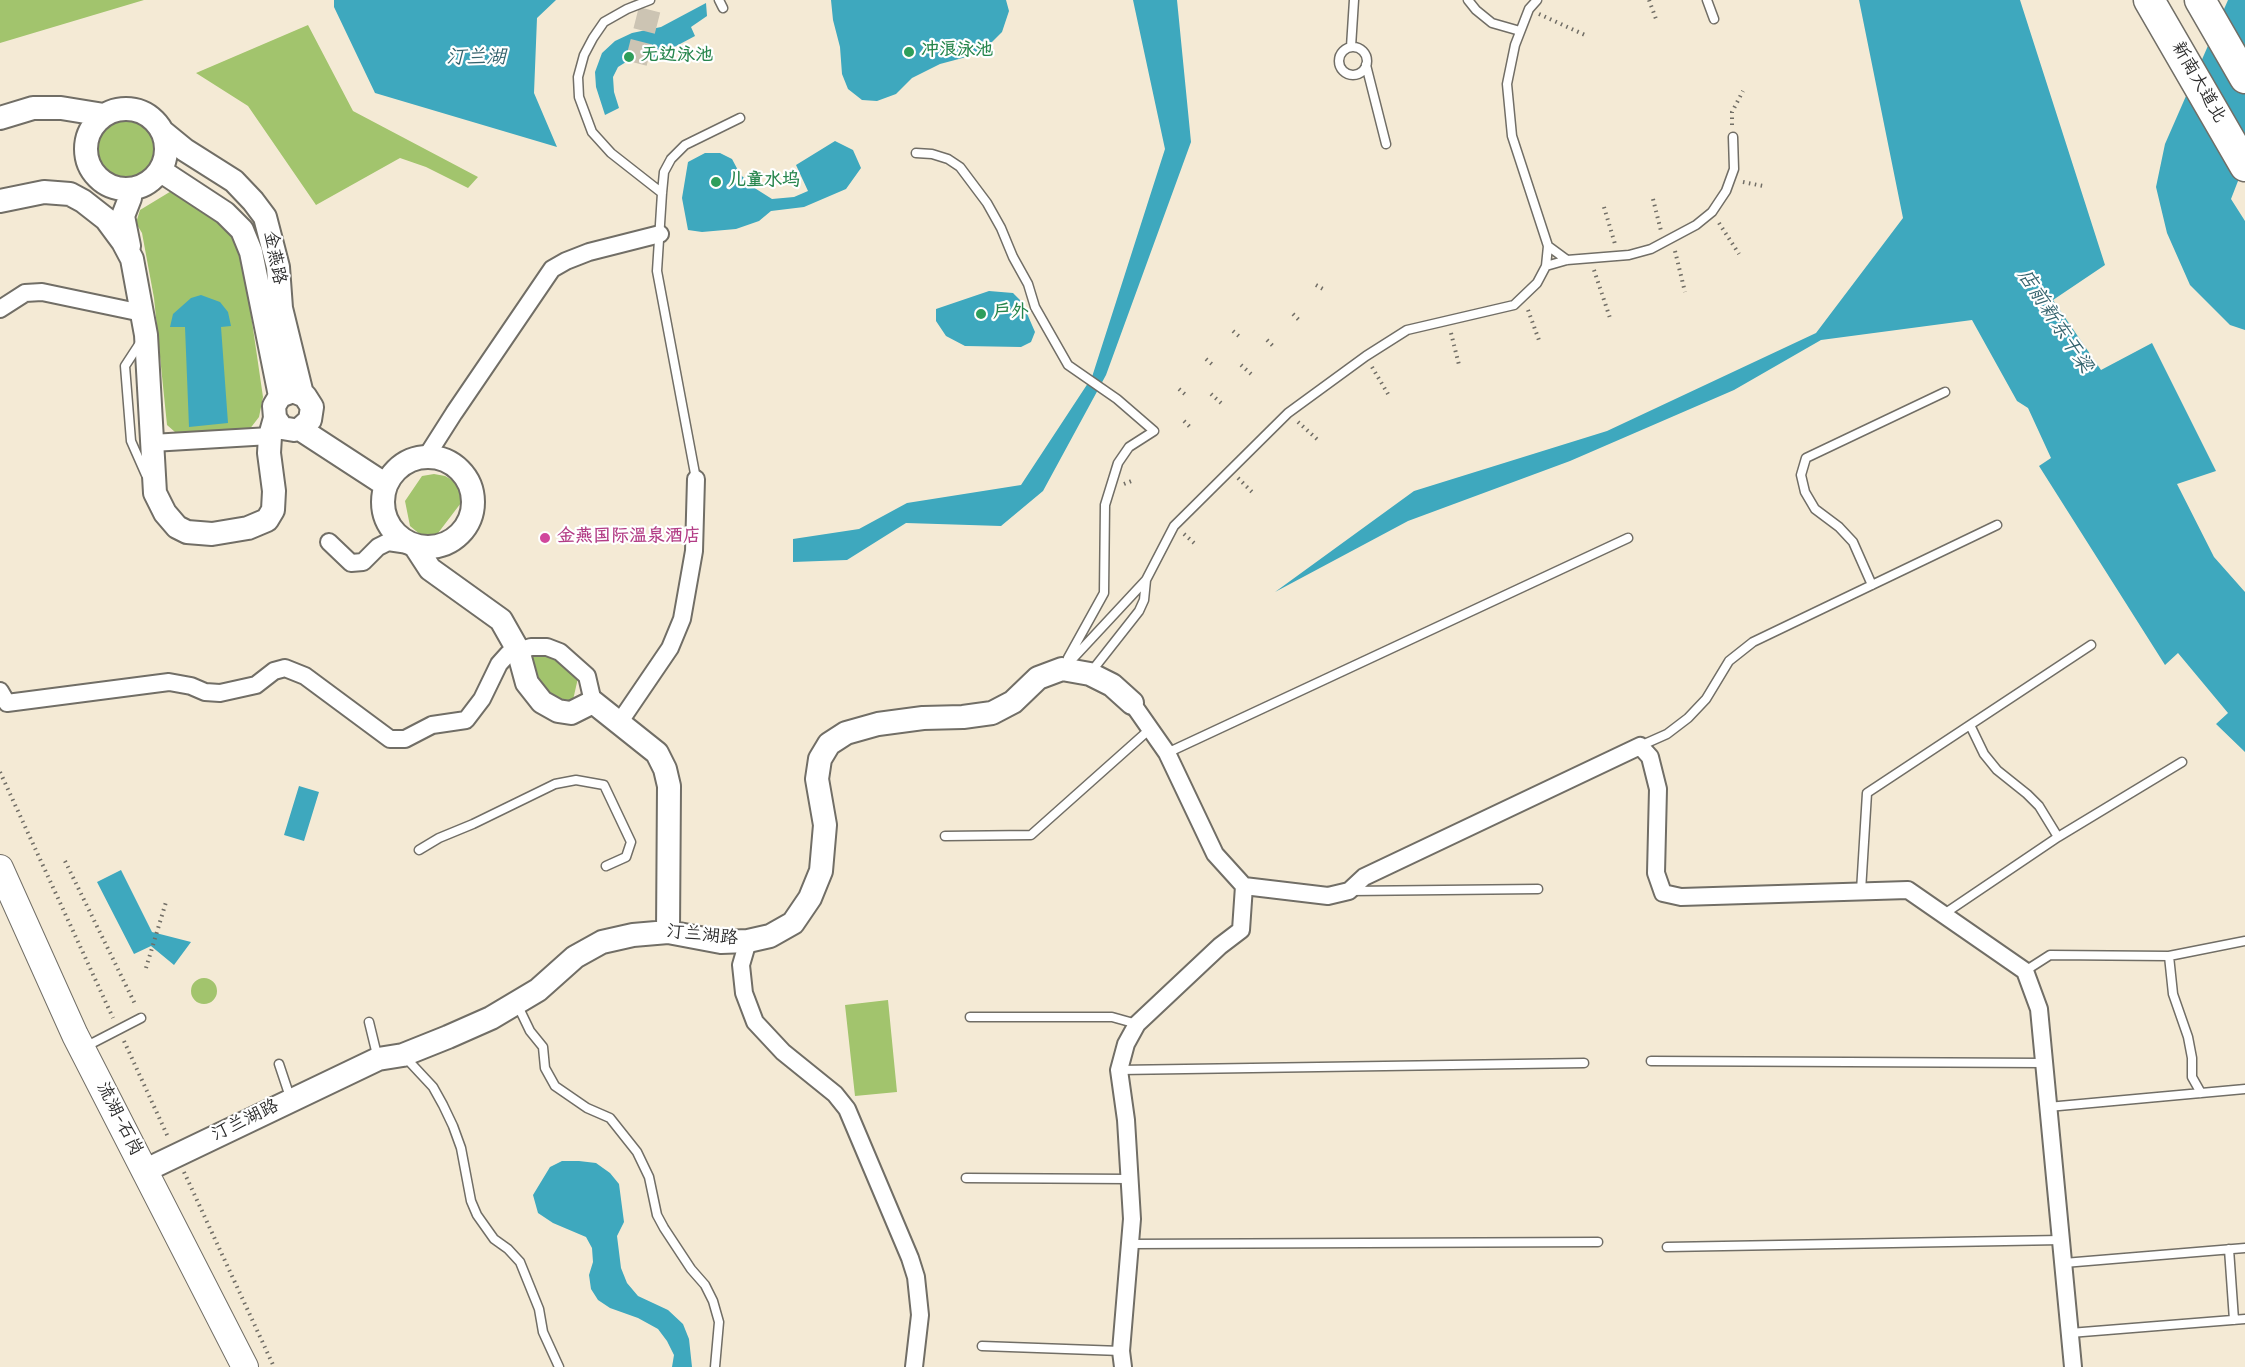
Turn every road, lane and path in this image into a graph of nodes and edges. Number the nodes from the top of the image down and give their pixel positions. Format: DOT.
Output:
graph roads {
  1 [pos="650,0"];
  2 [pos="1354,0"];
  3 [pos="1467,0"];
  4 [pos="1537,0"];
  5 [pos="1648,0"];
  6 [pos="1707,0"];
  7 [pos="2149,0"];
  8 [pos="2200,0"];
  9 [pos="1529,9"];
  10 [pos="1656,19"];
  11 [pos="1714,19"];
  12 [pos="1520,31"];
  13 [pos="1585,35"];
  14 [pos="1351,47"];
  15 [pos="1366,65"];
  16 [pos="2242,73"];
  17 [pos="1743,91"];
  18 [pos="0,118"];
  19 [pos="740,118"];
  20 [pos="99,121"];
  21 [pos="163,132"];
  22 [pos="0,133"];
  23 [pos="1733,138"];
  24 [pos="1386,144"];
  25 [pos="916,153"];
  26 [pos="2245,166"];
  27 [pos="161,171"];
  28 [pos="1730,180"];
  29 [pos="1763,186"];
  30 [pos="0,190"];
  31 [pos="135,193"];
  32 [pos="662,193"];
  33 [pos="1653,199"];
  34 [pos="0,201"];
  35 [pos="1604,207"];
  36 [pos="1712,212"];
  37 [pos="660,234"];
  38 [pos="1668,241"];
  39 [pos="1548,246"];
  40 [pos="1739,254"];
  41 [pos="1618,256"];
  42 [pos="132,259"];
  43 [pos="1590,259"];
  44 [pos="1567,260"];
  45 [pos="1546,266"];
  46 [pos="1316,285"];
  47 [pos="1323,289"];
  48 [pos="1685,292"];
  49 [pos="1523,297"];
  50 [pos="0,309"];
  51 [pos="142,313"];
  52 [pos="1293,314"];
  53 [pos="1610,318"];
  54 [pos="1448,320"];
  55 [pos="1300,321"];
  56 [pos="1233,331"];
  57 [pos="146,335"];
  58 [pos="1241,338"];
  59 [pos="1267,340"];
  60 [pos="1540,344"];
  61 [pos="1274,347"];
  62 [pos="1366,356"];
  63 [pos="1206,359"];
  64 [pos="1241,365"];
  65 [pos="1460,365"];
  66 [pos="1215,366"];
  67 [pos="1251,374"];
  68 [pos="1179,389"];
  69 [pos="1945,392"];
  70 [pos="1211,394"];
  71 [pos="1388,394"];
  72 [pos="291,395"];
  73 [pos="1187,396"];
  74 [pos="1221,404"];
  75 [pos="1288,413"];
  76 [pos="1184,421"];
  77 [pos="302,426"];
  78 [pos="1192,429"];
  79 [pos="271,438"];
  80 [pos="1319,441"];
  81 [pos="152,446"];
  82 [pos="426,457"];
  83 [pos="1229,470"];
  84 [pos="696,478"];
  85 [pos="388,480"];
  86 [pos="155,493"];
  87 [pos="1254,494"];
  88 [pos="1997,525"];
  89 [pos="1628,538"];
  90 [pos="329,542"];
  91 [pos="415,546"];
  92 [pos="1146,580"];
  93 [pos="1872,585"];
  94 [pos="2091,645"];
  95 [pos="518,650"];
  96 [pos="1062,669"];
  97 [pos="1090,674"];
  98 [pos="0,691"];
  99 [pos="593,702"];
  100 [pos="1132,703"];
  101 [pos="619,723"];
  102 [pos="1970,725"];
  103 [pos="1150,729"];
  104 [pos="1640,746"];
  105 [pos="1167,753"];
  106 [pos="2182,762"];
  107 [pos="0,772"];
  108 [pos="945,836"];
  109 [pos="2058,837"];
  110 [pos="419,850"];
  111 [pos="65,861"];
  112 [pos="606,866"];
  113 [pos="0,868"];
  114 [pos="1244,886"];
  115 [pos="1538,889"];
  116 [pos="1349,891"];
  117 [pos="1861,891"];
  118 [pos="166,902"];
  119 [pos="1944,915"];
  120 [pos="668,932"];
  121 [pos="748,941"];
  122 [pos="2245,941"];
  123 [pos="2169,956"];
  124 [pos="146,968"];
  125 [pos="2025,971"];
  126 [pos="517,1004"];
  127 [pos="970,1017"];
  128 [pos="141,1018"];
  129 [pos="369,1022"];
  130 [pos="1137,1024"];
  131 [pos="119,1030"];
  132 [pos="82,1049"];
  133 [pos="403,1055"];
  134 [pos="378,1059"];
  135 [pos="1651,1061"];
  136 [pos="1584,1063"];
  137 [pos="2044,1063"];
  138 [pos="279,1064"];
  139 [pos="1119,1070"];
  140 [pos="2245,1089"];
  141 [pos="2201,1093"];
  142 [pos="291,1101"];
  143 [pos="2048,1107"];
  144 [pos="177,1155"];
  145 [pos="144,1171"];
  146 [pos="966,1179"];
  147 [pos="1129,1179"];
  148 [pos="2061,1240"];
  149 [pos="1598,1242"];
  150 [pos="1130,1244"];
  151 [pos="1667,1247"];
  152 [pos="2245,1248"];
  153 [pos="2229,1249"];
  154 [pos="2064,1263"];
  155 [pos="2245,1319"];
  156 [pos="2234,1320"];
  157 [pos="2070,1333"];
  158 [pos="982,1346"];
  159 [pos="1122,1359"];
  160 [pos="245,1367"];
  161 [pos="274,1367"];
  162 [pos="559,1367"];
  163 [pos="715,1367"];
  164 [pos="914,1367"];
  165 [pos="2073,1367"];
  1 -- 32 [label="lane"];
  2 -- 14 [label="lane"];
  3 -- 12 [label="lane"];
  4 -- 9 [label="lane"];
  5 -- 10 [label="path"];
  6 -- 11 [label="lane"];
  7 -- 26 [label="highway, 新南大道北"];
  8 -- 16 [label="highway"];
  9 -- 12 [label="lane"];
  9 -- 13 [label="path"];
  12 -- 39 [label="lane"];
  14 -- 15 [label="lane"];
  14 -- 15 [label="lane"];
  15 -- 24 [label="lane"];
  17 -- 23 [label="path"];
  18 -- 20 [label="street, 金燕路"];
  19 -- 32 [label="lane"];
  20 -- 21 [label="street, 金燕路"];
  20 -- 22 [label="street, 金燕路"];
  20 -- 31 [label="street"];
  21 -- 27 [label="street"];
  21 -- 72 [label="street, 金燕路"];
  23 -- 28 [label="lane"];
  25 -- 96 [label="lane"];
  27 -- 31 [label="street"];
  27 -- 72 [label="street, 金燕路"];
  28 -- 29 [label="path"];
  28 -- 36 [label="lane"];
  30 -- 31 [label="street"];
  31 -- 42 [label="street, 金燕路"];
  32 -- 37 [label="lane"];
  33 -- 38 [label="path"];
  34 -- 42 [label="street, 金燕路"];
  35 -- 41 [label="path"];
  36 -- 38 [label="lane"];
  36 -- 40 [label="path"];
  37 -- 82 [label="street"];
  37 -- 84 [label="lane"];
  38 -- 41 [label="lane"];
  38 -- 48 [label="path"];
  39 -- 44 [label="lane"];
  39 -- 45 [label="lane"];
  41 -- 43 [label="lane"];
  42 -- 51 [label="street, 金燕路"];
  43 -- 44 [label="lane"];
  43 -- 53 [label="path"];
  44 -- 45 [label="lane"];
  45 -- 49 [label="lane"];
  46 -- 47 [label="path"];
  49 -- 54 [label="lane"];
  49 -- 60 [label="path"];
  50 -- 51 [label="street"];
  51 -- 57 [label="street, 金燕路"];
  52 -- 55 [label="path"];
  54 -- 62 [label="lane"];
  54 -- 65 [label="path"];
  56 -- 58 [label="path"];
  57 -- 81 [label="street, 金燕路"];
  57 -- 86 [label="lane"];
  59 -- 61 [label="path"];
  62 -- 71 [label="path"];
  62 -- 75 [label="lane"];
  63 -- 66 [label="path"];
  64 -- 67 [label="path"];
  68 -- 73 [label="path"];
  69 -- 93 [label="lane"];
  70 -- 74 [label="path"];
  72 -- 77 [label="street, 金燕路"];
  72 -- 79 [label="street, 金燕路"];
  75 -- 80 [label="path"];
  75 -- 83 [label="lane"];
  76 -- 78 [label="path"];
  77 -- 79 [label="street, 金燕路"];
  77 -- 85 [label="street"];
  79 -- 81 [label="street"];
  79 -- 81 [label="street, 金燕路"];
  79 -- 86 [label="street, 金燕路"];
  81 -- 86 [label="street, 金燕路"];
  82 -- 85 [label="street"];
  82 -- 91 [label="street"];
  83 -- 87 [label="path"];
  83 -- 92 [label="lane"];
  84 -- 101 [label="street"];
  85 -- 91 [label="street"];
  88 -- 93 [label="lane"];
  89 -- 105 [label="lane"];
  90 -- 91 [label="street"];
  91 -- 95 [label="street"];
  92 -- 96 [label="lane"];
  92 -- 97 [label="lane"];
  93 -- 104 [label="lane"];
  94 -- 102 [label="lane"];
  95 -- 98 [label="street"];
  95 -- 99 [label="street"];
  95 -- 99 [label="street"];
  96 -- 97 [label="street"];
  96 -- 121 [label="street, 汀兰湖路"];
  97 -- 100 [label="street"];
  99 -- 101 [label="street"];
  100 -- 103 [label="street"];
  101 -- 120 [label="street"];
  102 -- 109 [label="lane"];
  102 -- 117 [label="lane"];
  103 -- 105 [label="street"];
  103 -- 108 [label="lane"];
  104 -- 116 [label="street"];
  104 -- 117 [label="street"];
  105 -- 114 [label="street"];
  106 -- 109 [label="lane"];
  107 -- 131 [label="path"];
  109 -- 119 [label="lane"];
  110 -- 112 [label="lane"];
  111 -- 128 [label="path"];
  113 -- 132 [label="main road, 流湖-石岗"];
  114 -- 116 [label="street"];
  114 -- 130 [label="street"];
  115 -- 116 [label="lane"];
  117 -- 119 [label="street"];
  118 -- 124 [label="path"];
  119 -- 125 [label="street"];
  120 -- 121 [label="street, 汀兰湖路"];
  120 -- 126 [label="street, 汀兰湖路"];
  121 -- 164 [label="street"];
  122 -- 123 [label="lane"];
  123 -- 125 [label="lane"];
  123 -- 141 [label="lane"];
  125 -- 137 [label="street"];
  126 -- 133 [label="street, 汀兰湖路"];
  126 -- 163 [label="lane"];
  127 -- 130 [label="lane"];
  128 -- 131 [label="lane"];
  129 -- 134 [label="lane"];
  130 -- 139 [label="street"];
  131 -- 132 [label="lane"];
  131 -- 144 [label="path"];
  132 -- 145 [label="main road, 流湖-石岗"];
  133 -- 134 [label="street, 汀兰湖路"];
  133 -- 162 [label="lane"];
  134 -- 142 [label="street, 汀兰湖路"];
  135 -- 137 [label="lane"];
  136 -- 139 [label="lane"];
  137 -- 143 [label="street"];
  138 -- 142 [label="lane"];
  139 -- 147 [label="street"];
  140 -- 141 [label="lane"];
  141 -- 143 [label="lane"];
  142 -- 144 [label="street, 汀兰湖路"];
  143 -- 148 [label="street"];
  144 -- 145 [label="street, 汀兰湖路"];
  144 -- 161 [label="path"];
  145 -- 160 [label="main road, 流湖-石岗"];
  146 -- 147 [label="lane"];
  147 -- 150 [label="street"];
  148 -- 151 [label="lane"];
  148 -- 154 [label="street"];
  149 -- 150 [label="lane"];
  150 -- 159 [label="street"];
  152 -- 153 [label="lane"];
  153 -- 154 [label="lane"];
  153 -- 156 [label="lane"];
  154 -- 157 [label="street"];
  155 -- 156 [label="lane"];
  156 -- 157 [label="lane"];
  157 -- 165 [label="street"];
  158 -- 159 [label="lane"];
}
